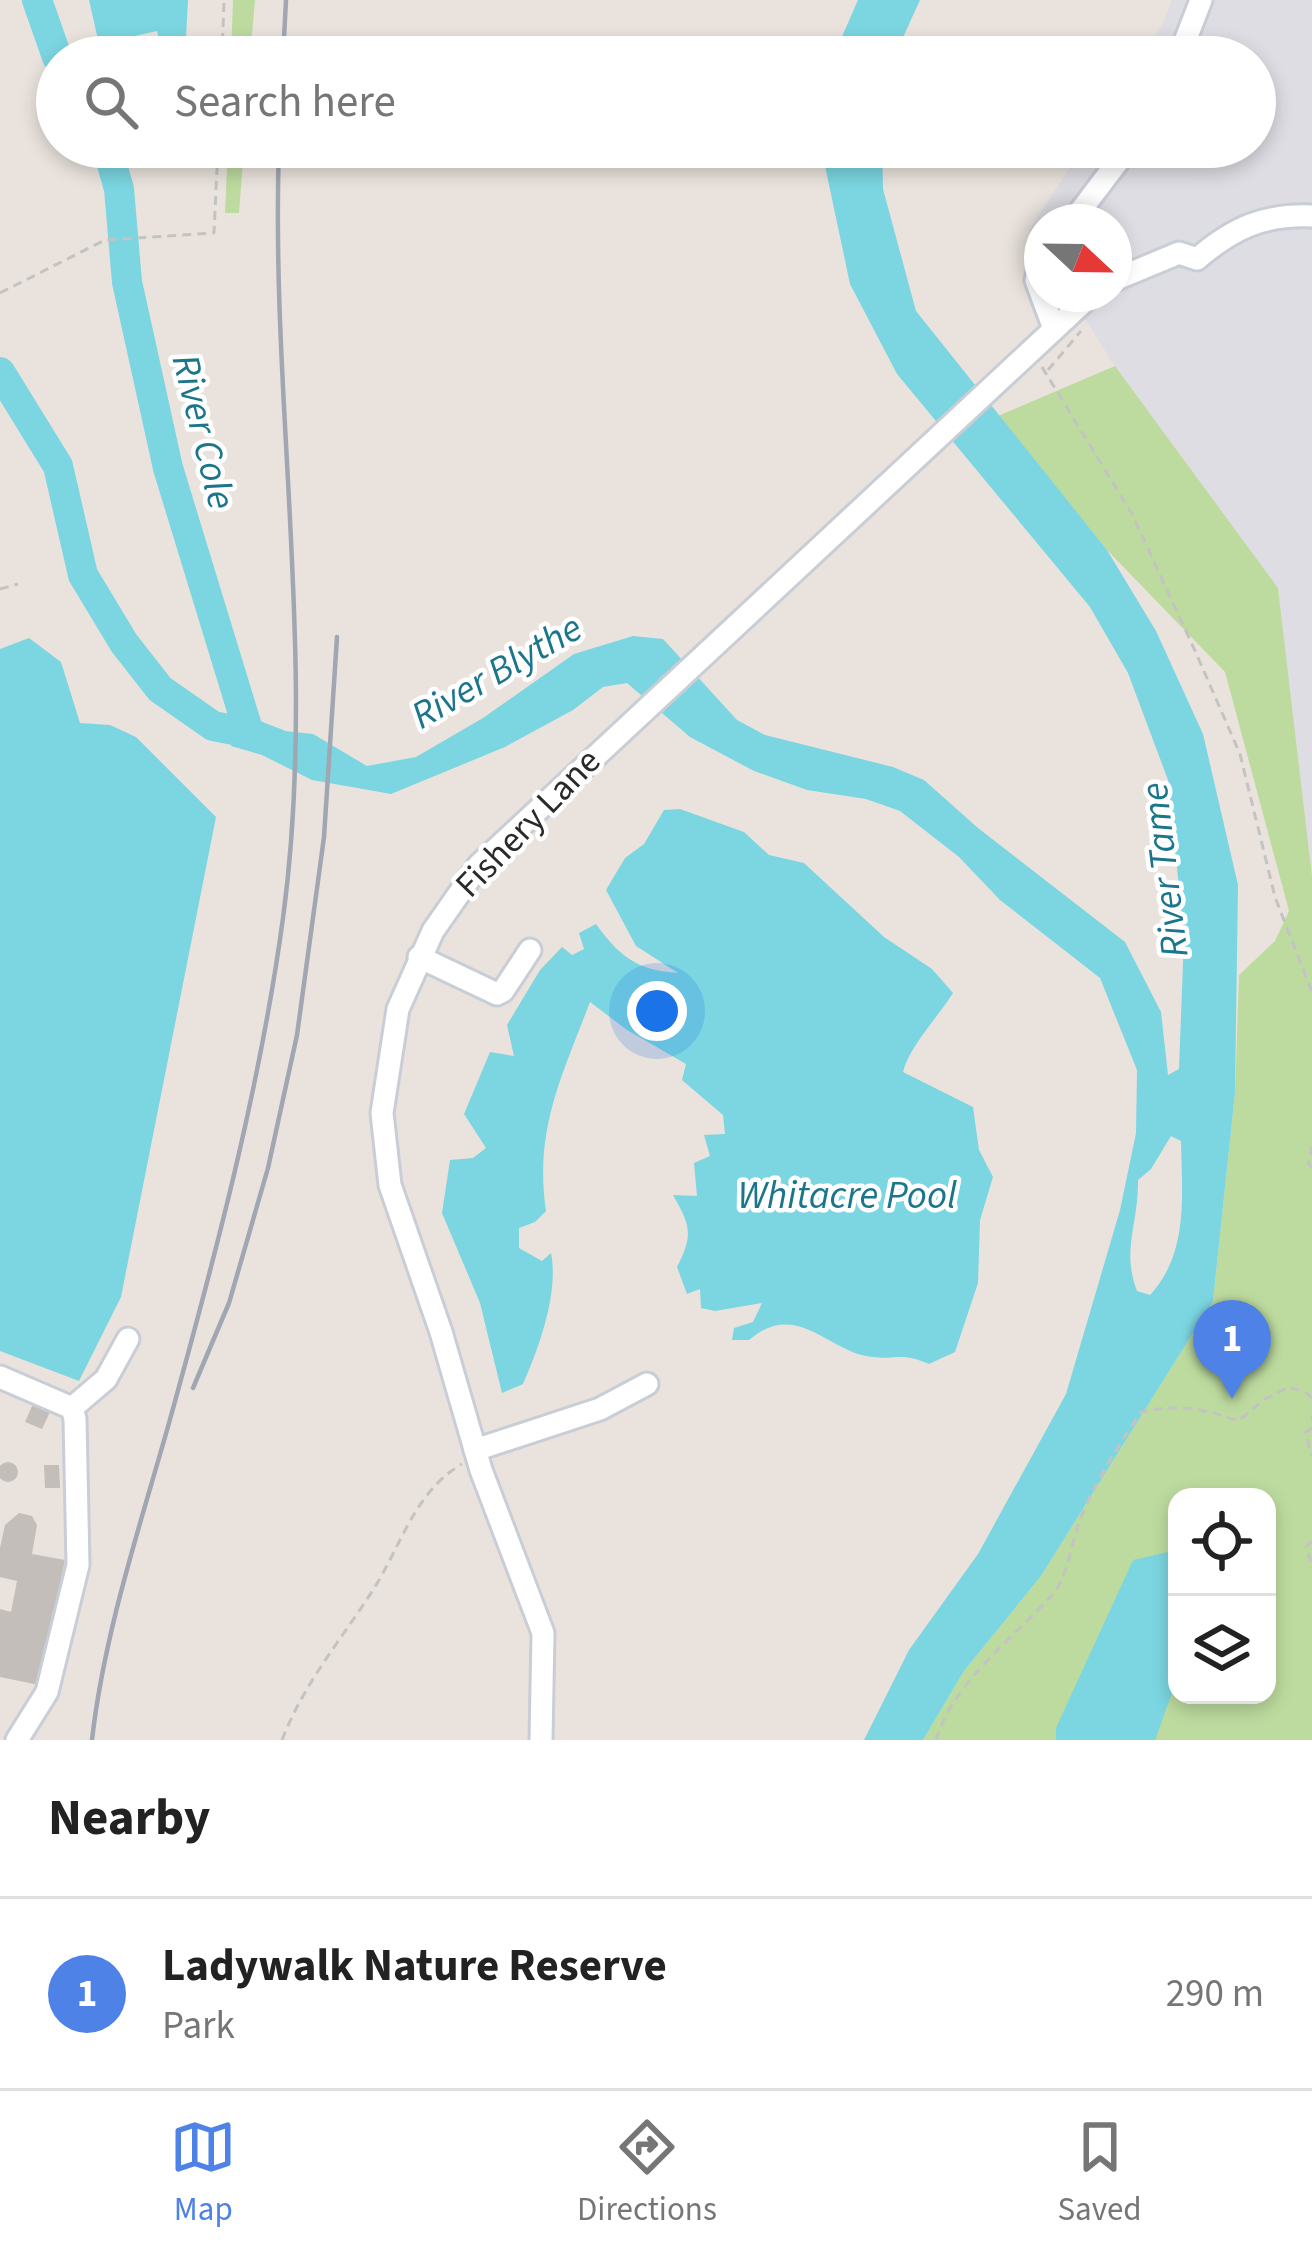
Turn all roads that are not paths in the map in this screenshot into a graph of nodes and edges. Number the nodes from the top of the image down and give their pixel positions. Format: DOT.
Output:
graph roads {
  1 [pos="1202,0"];
  2 [pos="1187,36"];
  3 [pos="1114,168"];
  4 [pos="1086,204"];
  5 [pos="1312,216"];
  6 [pos="1132,273"];
  7 [pos="1048,312"];
  8 [pos="1070,312"];
  9 [pos="1053,326"];
  10 [pos="530,950"];
  11 [pos="419,957"];
  12 [pos="128,1340"];
  13 [pos="0,1377"];
  14 [pos="647,1384"];
  15 [pos="72,1408"];
  16 [pos="475,1450"];
  17 [pos="17,1740"];
  18 [pos="541,1740"];
  1 -- 2 [label="lane"];
  3 -- 4 [label="lane"];
  5 -- 6 [label="lane"];
  7 -- 9 [label="lane"];
  8 -- 9 [label="lane, Fishery Lane"];
  9 -- 11 [label="lane, Fishery Lane"];
  10 -- 11 [label="lane"];
  11 -- 16 [label="lane, Fishery Lane"];
  12 -- 15 [label="lane"];
  13 -- 15 [label="lane"];
  14 -- 16 [label="lane"];
  15 -- 17 [label="lane"];
  16 -- 18 [label="lane, Fishery Lane"];
}
